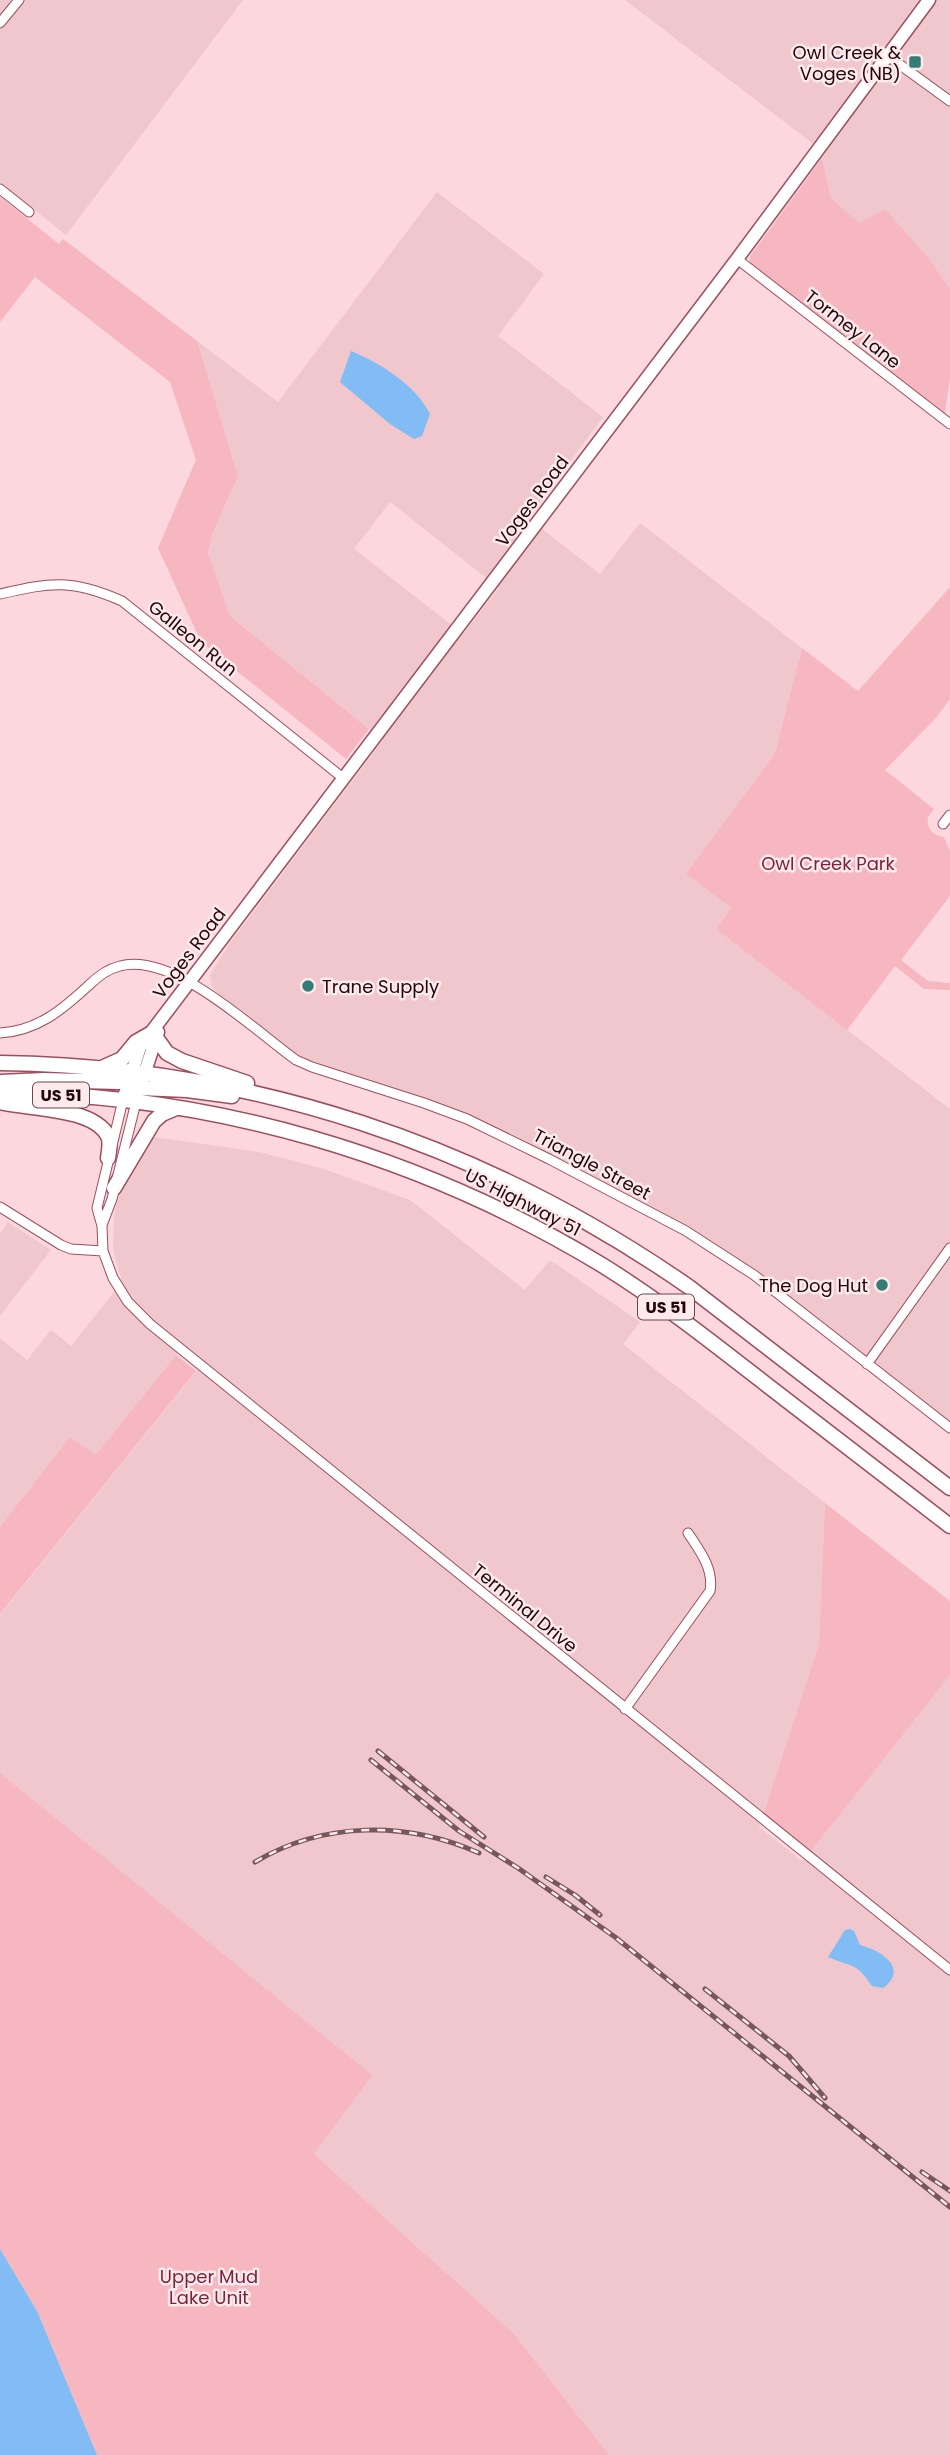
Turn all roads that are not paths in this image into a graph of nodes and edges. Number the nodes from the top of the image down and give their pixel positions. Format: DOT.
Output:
graph roads {
  1 [pos="19,0"];
  2 [pos="929,0"];
  3 [pos="0,23"];
  4 [pos="888,56"];
  5 [pos="950,101"];
  6 [pos="0,189"];
  7 [pos="29,212"];
  8 [pos="737,259"];
  9 [pos="950,424"];
  10 [pos="0,594"];
  11 [pos="343,778"];
  12 [pos="950,815"];
  13 [pos="943,824"];
  14 [pos="190,981"];
  15 [pos="0,1033"];
  16 [pos="153,1036"];
  17 [pos="0,1063"];
  18 [pos="102,1068"];
  19 [pos="0,1082"];
  20 [pos="133,1086"];
  21 [pos="0,1093"];
  22 [pos="287,1100"];
  23 [pos="0,1102"];
  24 [pos="177,1108"];
  25 [pos="108,1158"];
  26 [pos="114,1188"];
  27 [pos="0,1208"];
  28 [pos="102,1226"];
  29 [pos="950,1248"];
  30 [pos="103,1251"];
  31 [pos="867,1364"];
  32 [pos="950,1428"];
  33 [pos="950,1488"];
  34 [pos="950,1526"];
  35 [pos="688,1533"];
  36 [pos="625,1709"];
  37 [pos="950,1970"];
  1 -- 3 [label="street"];
  2 -- 4 [label="street, Voges Road"];
  4 -- 5 [label="street"];
  4 -- 8 [label="street, Voges Road"];
  6 -- 7 [label="street"];
  8 -- 9 [label="street, Tormey Lane"];
  8 -- 11 [label="street, Voges Road"];
  10 -- 11 [label="street, Galleon Run"];
  11 -- 14 [label="street, Voges Road"];
  12 -- 13 [label="street"];
  14 -- 15 [label="street, Triangle Street"];
  14 -- 16 [label="street, Voges Road"];
  14 -- 31 [label="street, Triangle Street"];
  16 -- 18 [label="main road"];
  16 -- 20 [label="street, Voges Road"];
  16 -- 22 [label="main road"];
  17 -- 18 [label="main road, US 51"];
  18 -- 20 [label="main road, US 51"];
  19 -- 20 [label="main road"];
  20 -- 21 [label="main road, US Highway 51 / US 51"];
  20 -- 22 [label="main road"];
  20 -- 24 [label="main road, US Highway 51 / US 51"];
  20 -- 25 [label="street, Terminal Drive"];
  20 -- 26 [label="street, Terminal Drive"];
  22 -- 33 [label="main road, US Highway 51 / US 51"];
  23 -- 25 [label="main road"];
  24 -- 26 [label="main road"];
  24 -- 34 [label="main road, US Highway 51 / US 51"];
  25 -- 28 [label="street, Terminal Drive"];
  26 -- 28 [label="street, Terminal Drive"];
  27 -- 30 [label="street"];
  28 -- 30 [label="street, Terminal Drive"];
  29 -- 31 [label="street"];
  30 -- 36 [label="street, Terminal Drive"];
  31 -- 32 [label="street, Triangle Street"];
  35 -- 36 [label="street"];
  36 -- 37 [label="street, Terminal Drive"];
}
